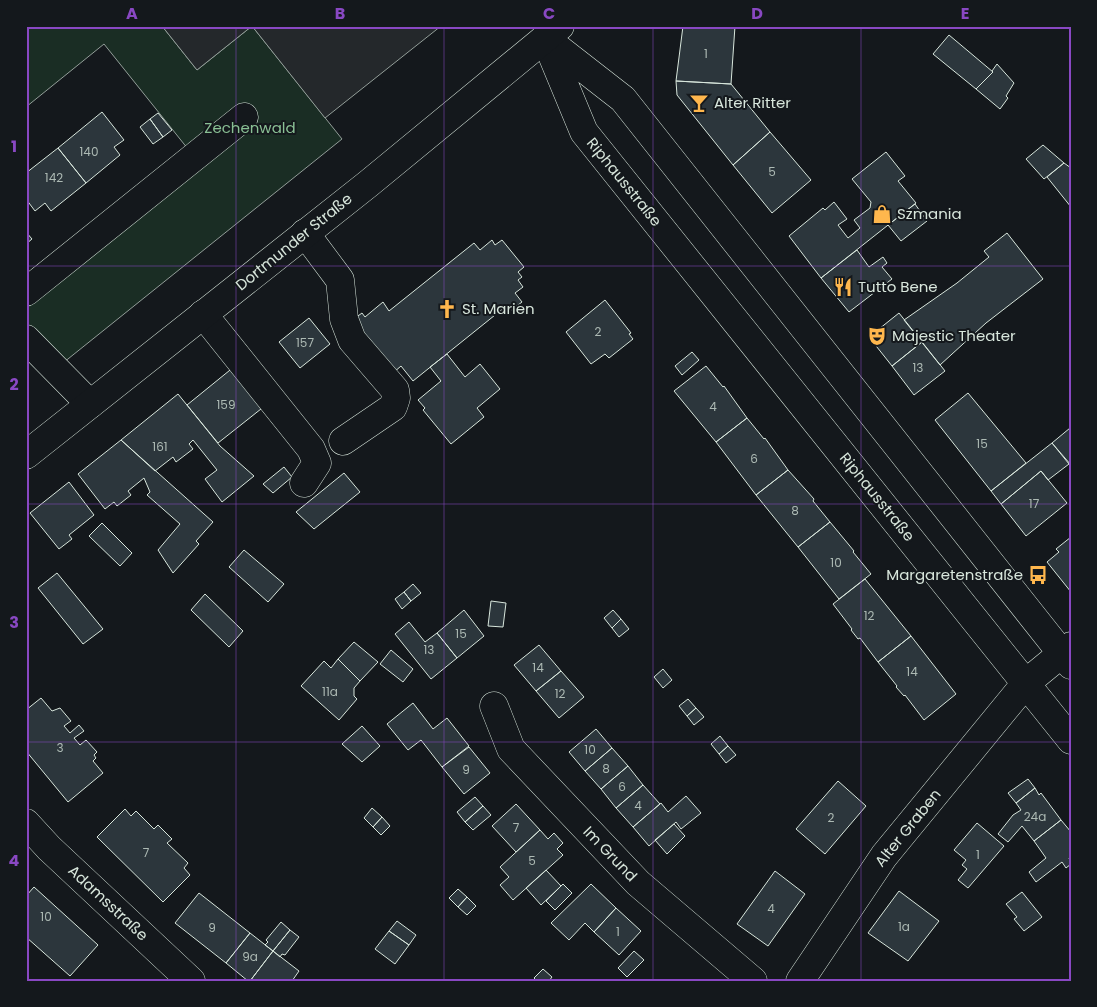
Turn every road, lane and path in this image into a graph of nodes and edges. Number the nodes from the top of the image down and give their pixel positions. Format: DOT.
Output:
graph roads {
  1 [pos="547,30"];
  2 [pos="244,117"];
  3 [pos="305,234"];
  4 [pos="26,292"];
  5 [pos="203,314"];
  6 [pos="26,339"];
  7 [pos="90,404"];
  8 [pos="343,441"];
  9 [pos="26,455"];
  10 [pos="304,483"];
  11 [pos="1068,654"];
  12 [pos="1026,683"];
  13 [pos="494,706"];
  14 [pos="1071,740"];
  15 [pos="26,823"];
  16 [pos="191,981"];
  17 [pos="752,981"];
  18 [pos="800,981"];
  1 -- 3 [label="street, Dortmunder Straße"];
  1 -- 11 [label="street"];
  1 -- 12 [label="street, Riphausstraße"];
  2 -- 4 [label="street"];
  3 -- 5 [label="street, Dortmunder Straße"];
  3 -- 8 [label="street"];
  5 -- 7 [label="street, Dortmunder Straße"];
  5 -- 10 [label="street"];
  6 -- 7 [label="street"];
  7 -- 9 [label="street, Dortmunder Straße"];
  11 -- 12 [label="street, Alter Graben"];
  12 -- 14 [label="street, Riphausstraße"];
  12 -- 18 [label="street, Alter Graben"];
  13 -- 17 [label="street, Im Grund"];
  15 -- 16 [label="street, Adamsstraße"];
}
